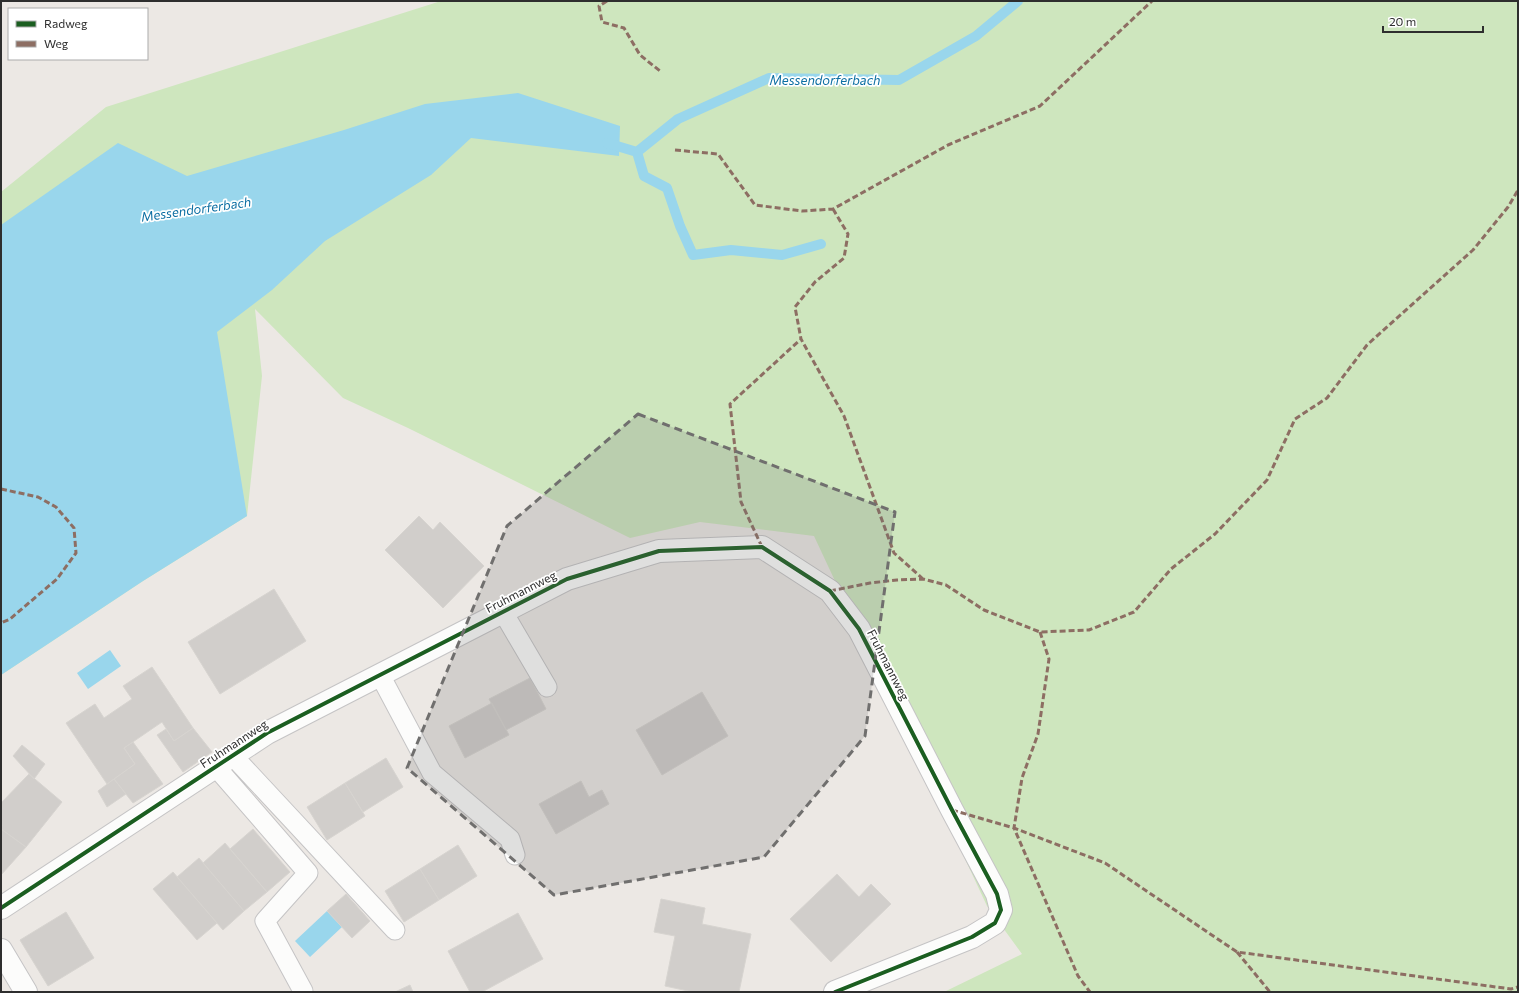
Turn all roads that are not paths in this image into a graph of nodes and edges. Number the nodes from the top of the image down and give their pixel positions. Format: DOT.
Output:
graph roads {
  1 [pos="503,612"];
  2 [pos="380,675"];
  3 [pos="547,687"];
  4 [pos="224,762"];
  5 [pos="515,854"];
  6 [pos="1,908"];
  7 [pos="395,930"];
  8 [pos="1,950"];
  9 [pos="303,991"];
  10 [pos="26,992"];
  11 [pos="835,992"];
  1 -- 2 [label="street, Fruhmannweg"];
  1 -- 3 [label="lane"];
  1 -- 11 [label="street, Fruhmannweg"];
  2 -- 4 [label="street, Fruhmannweg"];
  2 -- 5 [label="lane"];
  4 -- 6 [label="street, Fruhmannweg"];
  4 -- 7 [label="lane"];
  4 -- 9 [label="lane"];
  8 -- 10 [label="street"];
}
